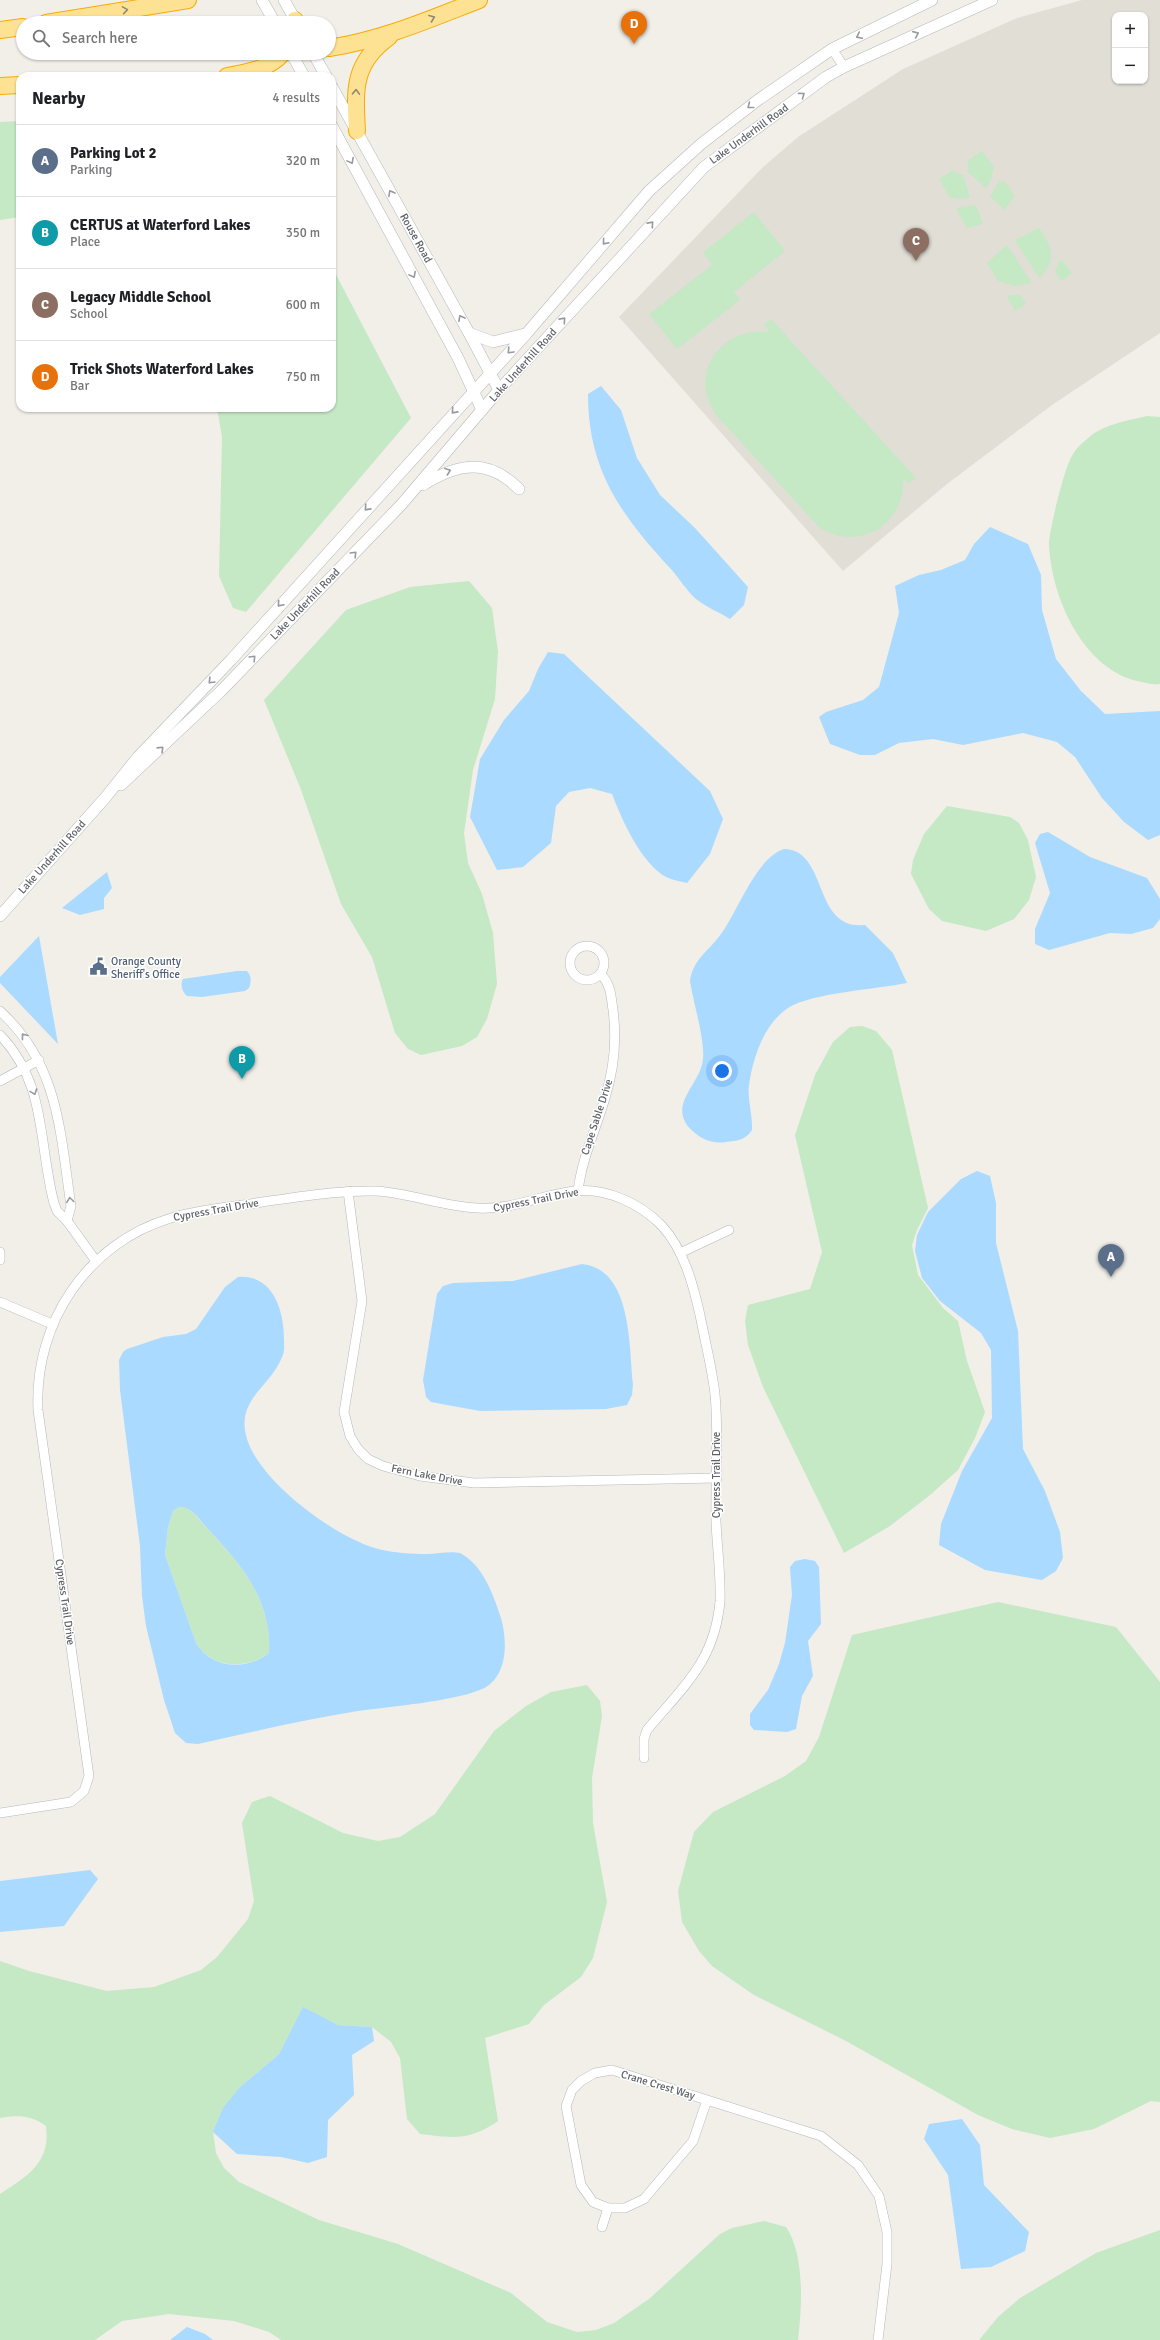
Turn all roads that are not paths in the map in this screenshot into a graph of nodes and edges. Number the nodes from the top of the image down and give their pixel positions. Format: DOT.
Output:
graph roads {
  1 [pos="188,0"];
  2 [pos="262,0"];
  3 [pos="284,0"];
  4 [pos="479,0"];
  5 [pos="932,0"];
  6 [pos="992,0"];
  7 [pos="89,16"];
  8 [pos="270,16"];
  9 [pos="293,16"];
  10 [pos="16,28"];
  11 [pos="0,30"];
  12 [pos="396,32"];
  13 [pos="336,47"];
  14 [pos="832,49"];
  15 [pos="275,60"];
  16 [pos="295,60"];
  17 [pos="317,60"];
  18 [pos="844,67"];
  19 [pos="250,72"];
  20 [pos="302,72"];
  21 [pos="324,72"];
  22 [pos="16,85"];
  23 [pos="0,86"];
  24 [pos="336,94"];
  25 [pos="357,131"];
  26 [pos="336,133"];
  27 [pos="469,333"];
  28 [pos="527,333"];
  29 [pos="490,372"];
  30 [pos="499,390"];
  31 [pos="474,391"];
  32 [pos="482,410"];
  33 [pos="519,490"];
  34 [pos="414,491"];
  35 [pos="104,798"];
  36 [pos="0,916"];
  37 [pos="600,974"];
  38 [pos="0,1011"];
  39 [pos="0,1035"];
  40 [pos="39,1060"];
  41 [pos="24,1068"];
  42 [pos="0,1081"];
  43 [pos="64,1161"];
  44 [pos="48,1164"];
  45 [pos="578,1191"];
  46 [pos="348,1192"];
  47 [pos="67,1221"];
  48 [pos="729,1230"];
  49 [pos="0,1252"];
  50 [pos="680,1253"];
  51 [pos="0,1260"];
  52 [pos="96,1261"];
  53 [pos="0,1302"];
  54 [pos="52,1324"];
  55 [pos="717,1478"];
  56 [pos="644,1758"];
  57 [pos="0,1813"];
  58 [pos="707,2100"];
  59 [pos="608,2208"];
  60 [pos="602,2226"];
  61 [pos="878,2340"];
  7 -- 1 [label="highway, one-way"];
  2 -- 8 [label="street"];
  3 -- 9 [label="street"];
  12 -- 4 [label="highway, one-way"];
  5 -- 14 [label="street, Lake Underhill Road, one-way"];
  18 -- 6 [label="street, Lake Underhill Road, one-way"];
  10 -- 11 [label="highway"];
  12 -- 13 [label="highway"];
  25 -- 12 [label="highway, one-way"];
  14 -- 18 [label="street"];
  14 -- 28 [label="street, Lake Underhill Road, one-way"];
  15 -- 19 [label="highway"];
  16 -- 20 [label="street"];
  17 -- 21 [label="street"];
  30 -- 18 [label="street, Lake Underhill Road, one-way"];
  22 -- 23 [label="highway"];
  24 -- 25 [label="street, Rouse Road"];
  27 -- 25 [label="street, Rouse Road, one-way"];
  26 -- 31 [label="street, Rouse Road, one-way"];
  27 -- 28 [label="street"];
  27 -- 29 [label="street, Rouse Road"];
  28 -- 29 [label="street, Lake Underhill Road, one-way"];
  29 -- 30 [label="street, Rouse Road"];
  29 -- 31 [label="street, Lake Underhill Road"];
  30 -- 32 [label="street, Lake Underhill Road"];
  31 -- 32 [label="street, Rouse Road"];
  31 -- 35 [label="street, Lake Underhill Road, one-way"];
  32 -- 34 [label="street, Lake Underhill Road"];
  34 -- 33 [label="street, one-way"];
  35 -- 34 [label="street, Lake Underhill Road, one-way"];
  35 -- 36 [label="street, Lake Underhill Road"];
  37 -- 45 [label="street, Cape Sable Drive"];
  40 -- 38 [label="street, one-way"];
  39 -- 41 [label="street"];
  40 -- 41 [label="street"];
  40 -- 43 [label="street"];
  41 -- 42 [label="street"];
  41 -- 44 [label="street, one-way"];
  43 -- 44 [label="street"];
  47 -- 43 [label="street, one-way"];
  44 -- 47 [label="street"];
  45 -- 46 [label="street, Cypress Trail Drive"];
  45 -- 50 [label="street, Cypress Trail Drive"];
  46 -- 52 [label="street, Cypress Trail Drive"];
  46 -- 55 [label="street, Fern Lake Drive"];
  47 -- 52 [label="street"];
  48 -- 50 [label="street"];
  49 -- 51 [label="street"];
  50 -- 55 [label="street, Cypress Trail Drive"];
  52 -- 54 [label="street, Cypress Trail Drive"];
  53 -- 54 [label="street"];
  54 -- 57 [label="street, Cypress Trail Drive"];
  55 -- 56 [label="street, Cypress Trail Drive"];
  58 -- 59 [label="street, Crane Crest Way"];
  58 -- 59 [label="street, Crane Crest Way"];
  58 -- 61 [label="street, Crane Crest Way"];
  59 -- 60 [label="street"];
}
